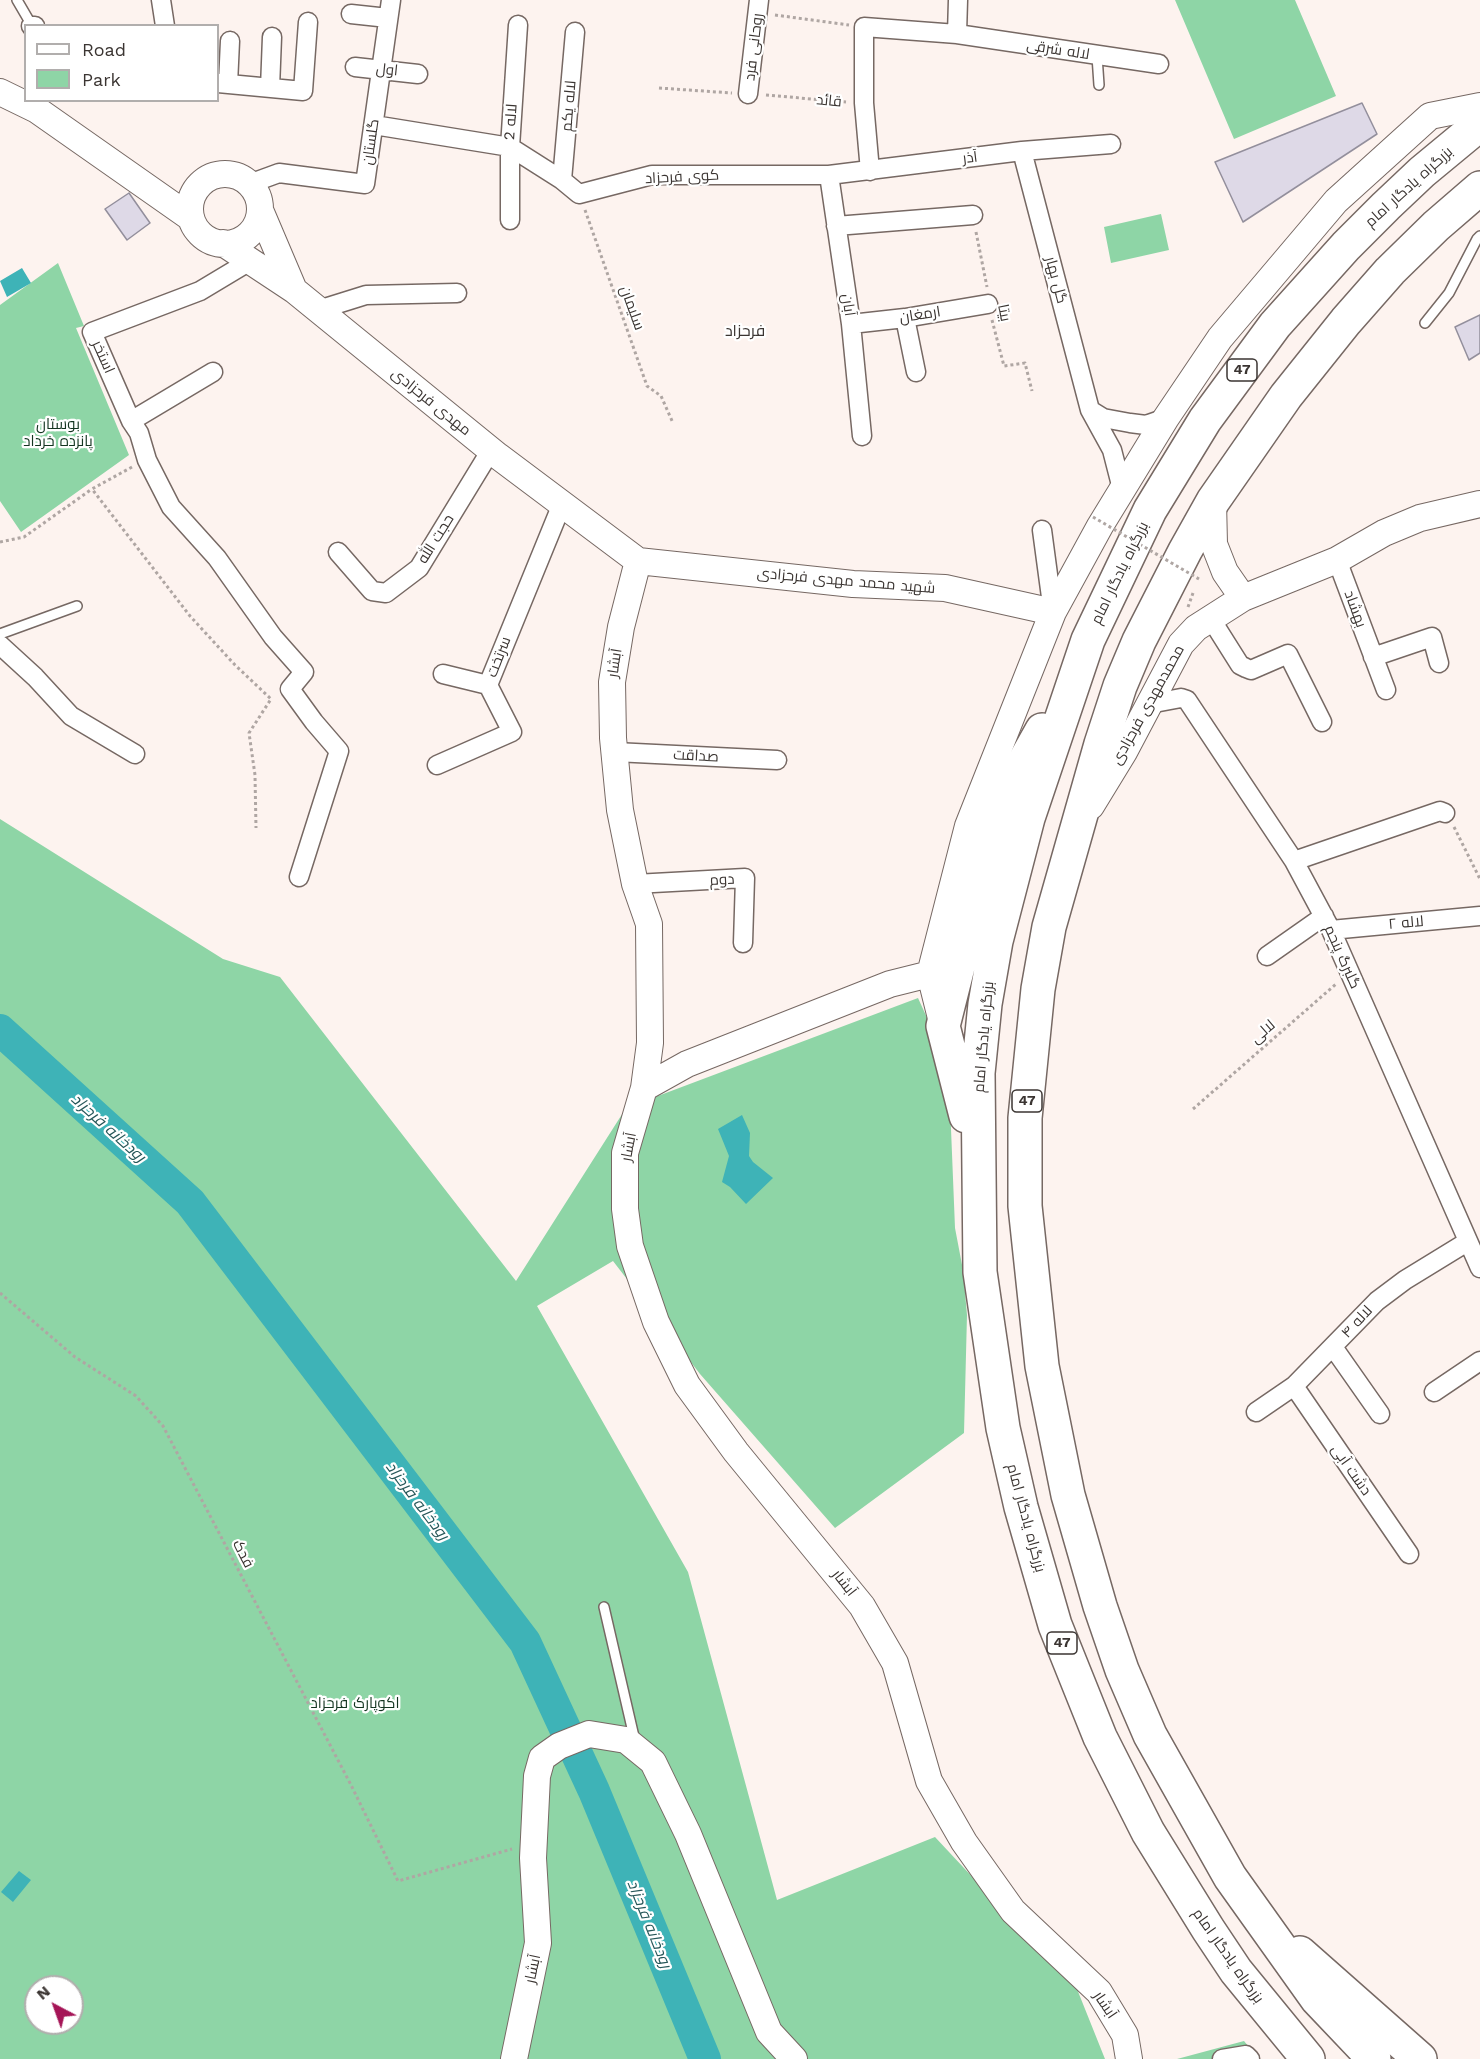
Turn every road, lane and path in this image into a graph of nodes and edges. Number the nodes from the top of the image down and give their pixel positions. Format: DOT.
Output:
graph roads {
  1 [pos="17,0"];
  2 [pos="161,0"];
  3 [pos="391,0"];
  4 [pos="958,0"];
  5 [pos="758,7"];
  6 [pos="351,14"];
  7 [pos="388,18"];
  8 [pos="308,22"];
  9 [pos="31,24"];
  10 [pos="165,24"];
  11 [pos="518,25"];
  12 [pos="864,27"];
  13 [pos="575,32"];
  14 [pos="957,34"];
  15 [pos="272,37"];
  16 [pos="230,41"];
  17 [pos="1096,56"];
  18 [pos="1159,64"];
  19 [pos="355,67"];
  20 [pos="380,69"];
  21 [pos="418,74"];
  22 [pos="223,83"];
  23 [pos="1098,85"];
  24 [pos="270,88"];
  25 [pos="659,88"];
  26 [pos="0,92"];
  27 [pos="748,94"];
  28 [pos="24,100"];
  29 [pos="864,104"];
  30 [pos="37,105"];
  31 [pos="1480,106"];
  32 [pos="1480,124"];
  33 [pos="374,125"];
  34 [pos="1111,144"];
  35 [pos="510,147"];
  36 [pos="1022,151"];
  37 [pos="870,171"];
  38 [pos="829,175"];
  39 [pos="562,180"];
  40 [pos="138,182"];
  41 [pos="249,184"];
  42 [pos="200,185"];
  43 [pos="1480,188"];
  44 [pos="579,194"];
  45 [pos="260,210"];
  46 [pos="973,215"];
  47 [pos="191,218"];
  48 [pos="510,220"];
  49 [pos="836,226"];
  50 [pos="1480,236"];
  51 [pos="223,243"];
  52 [pos="250,261"];
  53 [pos="294,290"];
  54 [pos="457,293"];
  55 [pos="988,304"];
  56 [pos="318,310"];
  57 [pos="905,318"];
  58 [pos="1425,323"];
  59 [pos="851,324"];
  60 [pos="213,372"];
  61 [pos="916,372"];
  62 [pos="1032,391"];
  63 [pos="1090,410"];
  64 [pos="1166,418"];
  65 [pos="131,421"];
  66 [pos="673,423"];
  67 [pos="862,436"];
  68 [pos="491,450"];
  69 [pos="147,460"];
  70 [pos="92,489"];
  71 [pos="1122,489"];
  72 [pos="1213,501"];
  73 [pos="562,504"];
  74 [pos="1480,504"];
  75 [pos="1093,517"];
  76 [pos="1042,530"];
  77 [pos="0,542"];
  78 [pos="338,552"];
  79 [pos="1337,560"];
  80 [pos="638,561"];
  81 [pos="1199,579"];
  82 [pos="1243,598"];
  83 [pos="77,606"];
  84 [pos="1053,612"];
  85 [pos="1211,619"];
  86 [pos="0,634"];
  87 [pos="0,645"];
  88 [pos="1373,657"];
  89 [pos="1439,663"];
  90 [pos="1078,669"];
  91 [pos="443,674"];
  92 [pos="488,686"];
  93 [pos="1386,690"];
  94 [pos="1149,704"];
  95 [pos="1322,722"];
  96 [pos="615,752"];
  97 [pos="135,754"];
  98 [pos="777,760"];
  99 [pos="437,765"];
  100 [pos="1445,813"];
  101 [pos="256,828"];
  102 [pos="1075,833"];
  103 [pos="1294,861"];
  104 [pos="299,877"];
  105 [pos="1480,879"];
  106 [pos="634,884"];
  107 [pos="1480,916"];
  108 [pos="1327,923"];
  109 [pos="744,943"];
  110 [pos="1267,956"];
  111 [pos="1349,972"];
  112 [pos="930,974"];
  113 [pos="943,1026"];
  114 [pos="644,1088"];
  115 [pos="1193,1109"];
  116 [pos="979,1168"];
  117 [pos="1467,1242"];
  118 [pos="1480,1268"];
  119 [pos="0,1293"];
  120 [pos="1333,1347"];
  121 [pos="1480,1361"];
  122 [pos="1294,1386"];
  123 [pos="1434,1392"];
  124 [pos="1256,1412"];
  125 [pos="1380,1414"];
  126 [pos="1409,1554"];
  127 [pos="604,1607"];
  128 [pos="637,1749"];
  129 [pos="534,1842"];
  130 [pos="1256,1914"];
  131 [pos="1375,2019"];
  132 [pos="514,2059"];
  133 [pos="794,2059"];
  134 [pos="1129,2059"];
  135 [pos="1222,2059"];
  136 [pos="1250,2059"];
  137 [pos="1308,2059"];
  138 [pos="1374,2059"];
  139 [pos="1420,2059"];
  140 [pos="1434,2059"];
  1 -- 9 [label="lane"];
  2 -- 10 [label="street"];
  3 -- 7 [label="street, گلستان"];
  4 -- 14 [label="street"];
  5 -- 12 [label="path"];
  5 -- 27 [label="street, روحانی فرد"];
  6 -- 7 [label="street"];
  7 -- 20 [label="street, گلستان"];
  8 -- 24 [label="street"];
  11 -- 35 [label="street, لاله 2"];
  12 -- 14 [label="street"];
  12 -- 29 [label="street, قائد"];
  13 -- 39 [label="street, لاله یکم"];
  14 -- 17 [label="street, لاله شرقی"];
  15 -- 24 [label="street"];
  16 -- 22 [label="street"];
  17 -- 18 [label="street, لاله شرقی"];
  17 -- 23 [label="lane"];
  19 -- 20 [label="street, اول"];
  20 -- 21 [label="street, اول"];
  20 -- 33 [label="street, گلستان"];
  22 -- 24 [label="street"];
  25 -- 27 [label="path, قائد"];
  26 -- 28 [label="street"];
  27 -- 29 [label="path, قائد"];
  29 -- 37 [label="street"];
  30 -- 40 [label="street"];
  31 -- 64 [label="street"];
  32 -- 90 [label="highway, بزرگراه یادگار امام / 47"];
  33 -- 35 [label="street"];
  33 -- 41 [label="street, گلستان"];
  34 -- 36 [label="street, آذر"];
  35 -- 39 [label="street"];
  35 -- 48 [label="street, لاله 2"];
  36 -- 37 [label="street, آذر"];
  36 -- 63 [label="street, گل بهار"];
  37 -- 38 [label="street, آذر"];
  38 -- 44 [label="street, کوی فرحزاد"];
  38 -- 49 [label="street, آبان"];
  39 -- 44 [label="street"];
  40 -- 42 [label="street"];
  40 -- 47 [label="street"];
  41 -- 42 [label="street"];
  41 -- 45 [label="street"];
  42 -- 47 [label="street"];
  43 -- 72 [label="highway, 47"];
  44 -- 66 [label="path, سلیمان"];
  45 -- 51 [label="street"];
  45 -- 53 [label="street"];
  46 -- 49 [label="street"];
  46 -- 55 [label="path, بیتا"];
  47 -- 51 [label="street"];
  49 -- 59 [label="street, آبان"];
  50 -- 58 [label="lane"];
  51 -- 52 [label="street, مهدی فرحزادی"];
  52 -- 53 [label="street, مهدی فرحزادی"];
  52 -- 65 [label="street, استخر"];
  53 -- 56 [label="street, مهدی فرحزادی"];
  54 -- 56 [label="street"];
  55 -- 57 [label="street, ارمغان"];
  55 -- 62 [label="path, بیتا"];
  56 -- 68 [label="street, مهدی فرحزادی"];
  57 -- 59 [label="street, ارمغان"];
  57 -- 61 [label="street"];
  59 -- 67 [label="street, آبان"];
  60 -- 65 [label="street"];
  63 -- 64 [label="street"];
  63 -- 71 [label="street, گل بهار"];
  64 -- 71 [label="street"];
  65 -- 69 [label="street"];
  68 -- 73 [label="street, مهدی فرحزادی"];
  68 -- 78 [label="street, حجت الله"];
  69 -- 70 [label="path"];
  69 -- 104 [label="street"];
  70 -- 77 [label="path"];
  70 -- 101 [label="path"];
  71 -- 84 [label="street"];
  72 -- 82 [label="street"];
  72 -- 102 [label="highway, 47"];
  73 -- 80 [label="street, مهدی فرحزادی"];
  73 -- 92 [label="street, سرتخت"];
  74 -- 79 [label="street, محمدمهدی فرحزادی"];
  75 -- 81 [label="path, bridge"];
  76 -- 84 [label="street"];
  79 -- 82 [label="street, محمدمهدی فرحزادی"];
  79 -- 88 [label="street, بهشاد"];
  80 -- 84 [label="street, شهید محمد مهدی فرحزادی"];
  80 -- 96 [label="street, آبشار"];
  82 -- 85 [label="street, محمدمهدی فرحزادی"];
  83 -- 86 [label="lane"];
  84 -- 112 [label="street"];
  85 -- 94 [label="street, محمدمهدی فرحزادی"];
  85 -- 95 [label="street"];
  87 -- 97 [label="street"];
  88 -- 89 [label="street"];
  88 -- 93 [label="street, بهشاد"];
  90 -- 113 [label="highway"];
  90 -- 116 [label="highway, بزرگراه یادگار امام / 47"];
  91 -- 92 [label="street"];
  92 -- 99 [label="street, سرتخت"];
  94 -- 102 [label="street, محمدمهدی فرحزادی"];
  94 -- 103 [label="street, گلبرگ پنجم"];
  96 -- 98 [label="street, صداقت"];
  96 -- 106 [label="street, آبشار"];
  100 -- 103 [label="street"];
  100 -- 105 [label="path"];
  102 -- 130 [label="highway, 47"];
  103 -- 108 [label="street, گلبرگ پنجم"];
  106 -- 109 [label="street, دوم"];
  106 -- 114 [label="street, آبشار"];
  107 -- 108 [label="street, لاله ۲"];
  108 -- 110 [label="street"];
  108 -- 111 [label="street, گلبرگ پنجم"];
  111 -- 115 [label="path, لالی"];
  111 -- 117 [label="street, گلبرگ پنجم"];
  112 -- 113 [label="street"];
  112 -- 114 [label="street"];
  113 -- 116 [label="highway"];
  114 -- 134 [label="street, آبشار"];
  116 -- 137 [label="highway, بزرگراه یادگار امام / 47"];
  117 -- 118 [label="street, گلبرگ پنجم"];
  117 -- 120 [label="street, لاله ۴"];
  119 -- 129 [label="path, فدک"];
  120 -- 122 [label="street, لاله ۴"];
  120 -- 125 [label="street"];
  121 -- 123 [label="street"];
  122 -- 124 [label="street, لاله ۴"];
  122 -- 126 [label="street, دشت آبی"];
  127 -- 128 [label="lane"];
  128 -- 129 [label="street, آبشار"];
  128 -- 133 [label="street, آبشار"];
  129 -- 132 [label="street, آبشار"];
  130 -- 131 [label="highway"];
  130 -- 138 [label="highway, 47"];
  131 -- 139 [label="highway"];
  131 -- 140 [label="lane"];
  135 -- 136 [label="street"];
}
